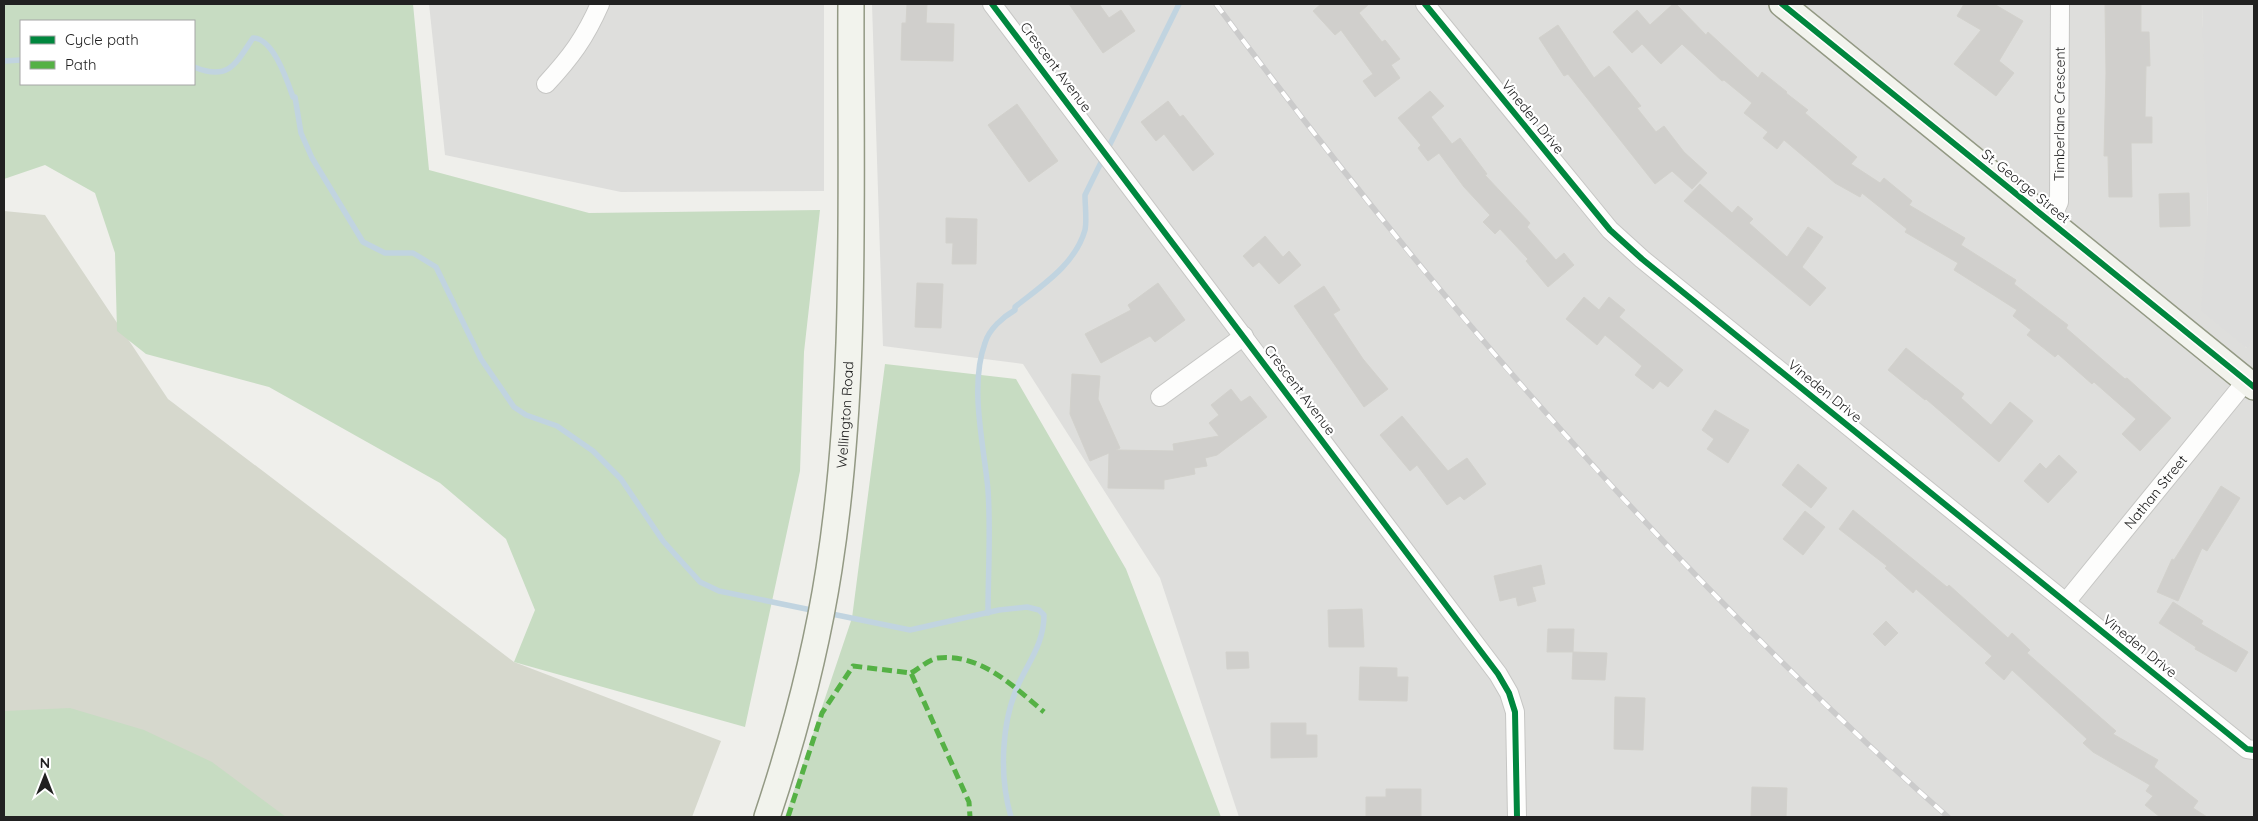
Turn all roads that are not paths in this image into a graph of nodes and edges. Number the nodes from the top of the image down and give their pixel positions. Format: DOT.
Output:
graph roads {
  1 [pos="600,4"];
  2 [pos="851,4"];
  3 [pos="992,4"];
  4 [pos="1425,4"];
  5 [pos="1782,4"];
  6 [pos="2060,4"];
  7 [pos="546,84"];
  8 [pos="2050,222"];
  9 [pos="1244,336"];
  10 [pos="2250,384"];
  11 [pos="1160,397"];
  12 [pos="2066,602"];
  13 [pos="2254,750"];
  14 [pos="767,817"];
  15 [pos="1517,817"];
  1 -- 7 [label="street"];
  2 -- 14 [label="main road, Wellington Road"];
  3 -- 9 [label="street, Crescent Avenue"];
  4 -- 12 [label="street, Vineden Drive"];
  5 -- 8 [label="main road, St. George Street"];
  6 -- 8 [label="street, Timberlane Crescent"];
  8 -- 10 [label="main road, St. George Street"];
  9 -- 11 [label="street"];
  9 -- 15 [label="street, Crescent Avenue"];
  10 -- 12 [label="street, Nathan Street"];
  12 -- 13 [label="street, Vineden Drive"];
}
